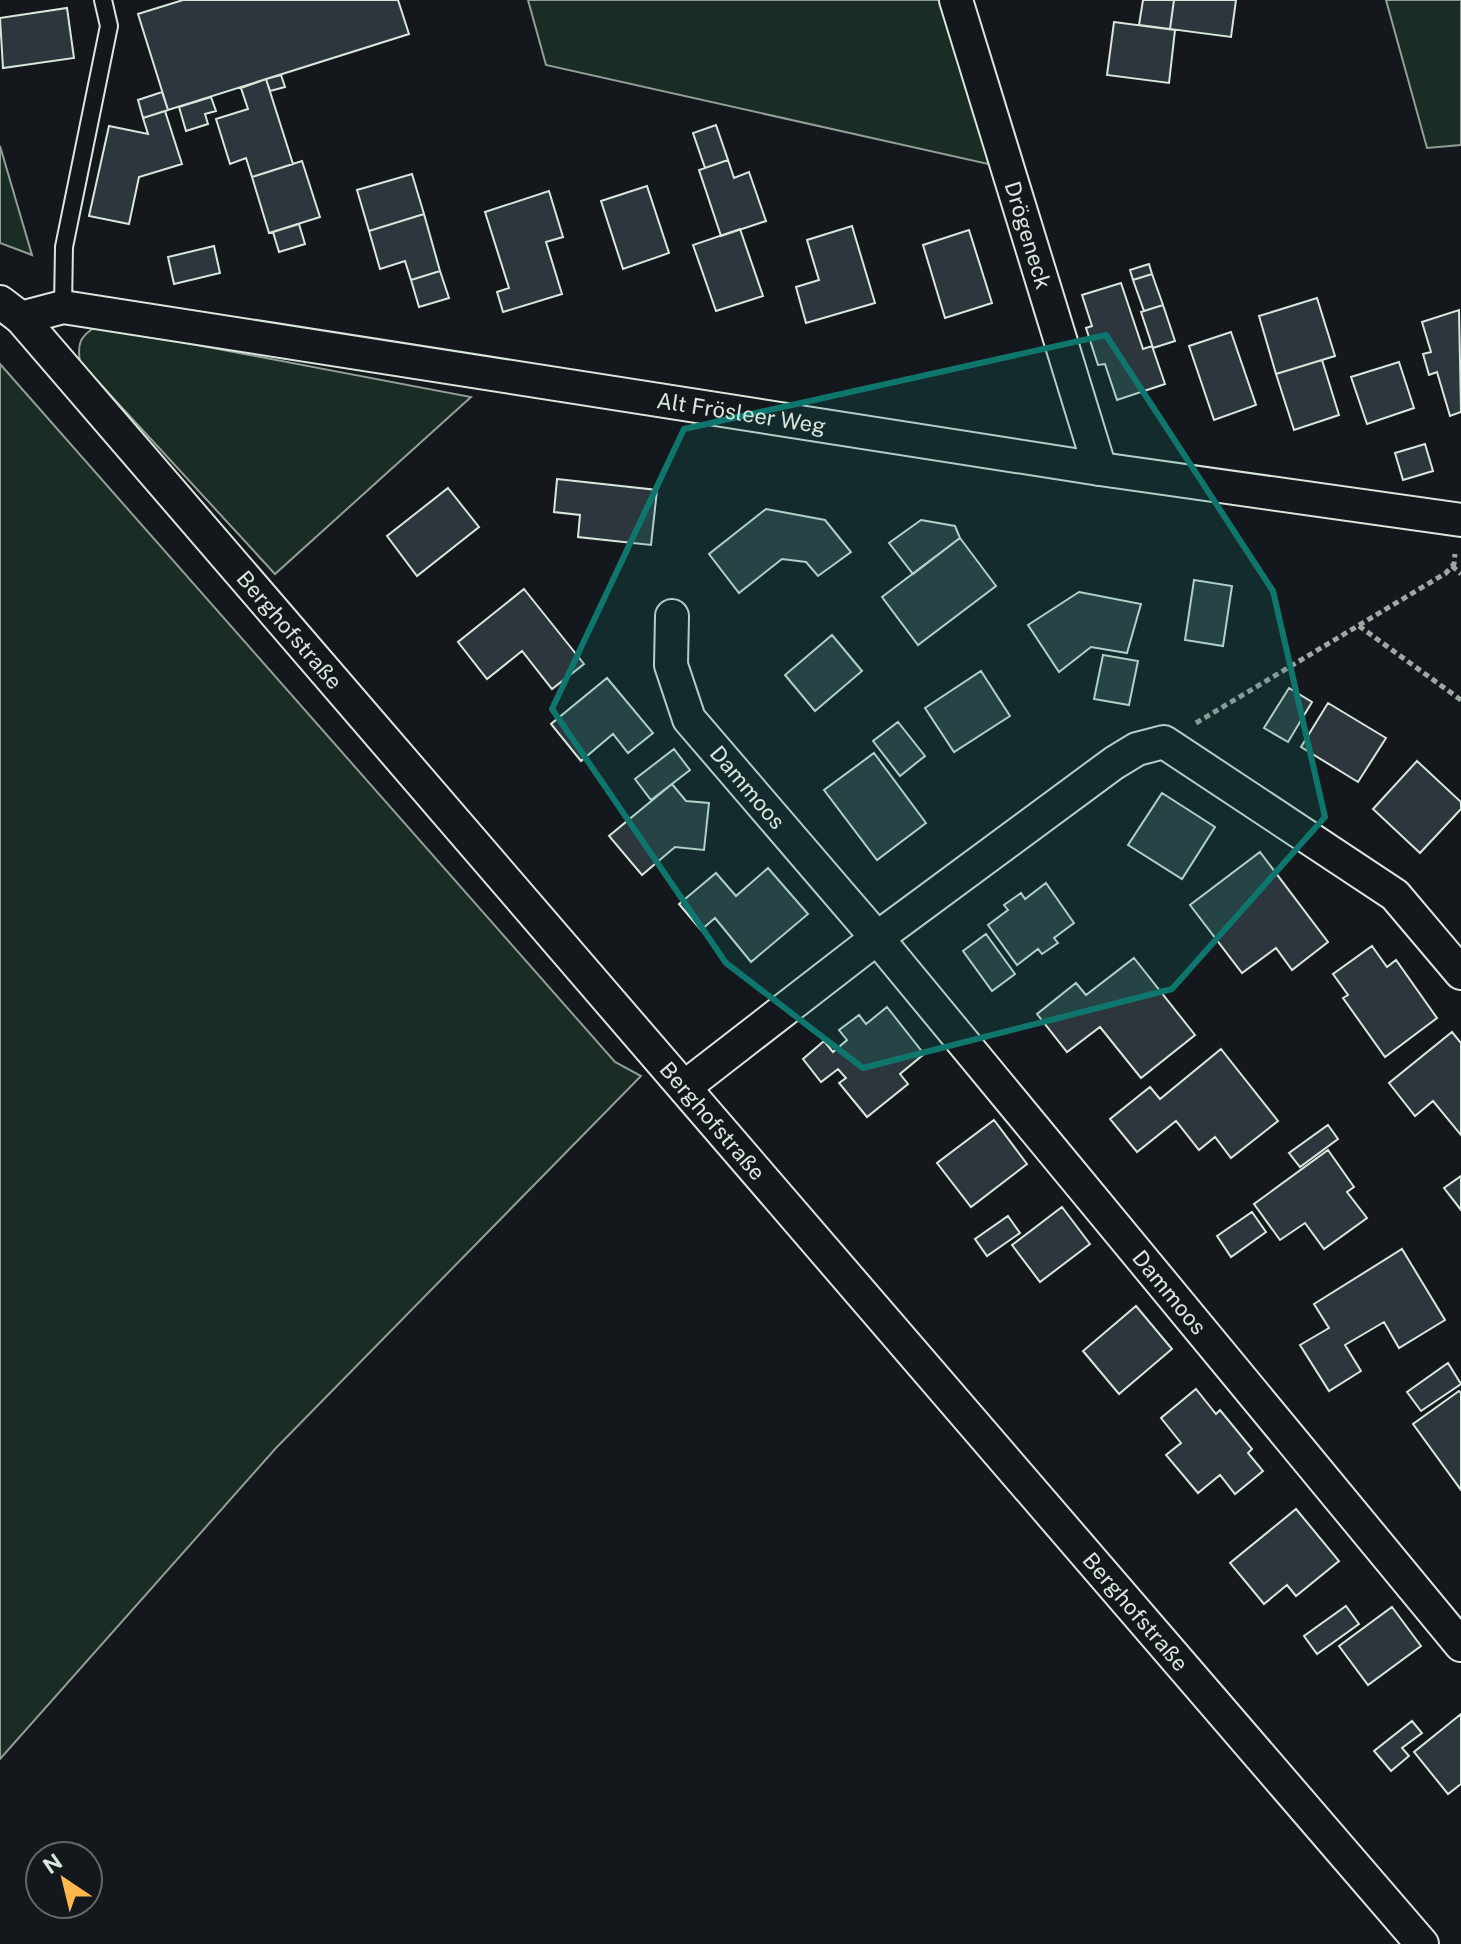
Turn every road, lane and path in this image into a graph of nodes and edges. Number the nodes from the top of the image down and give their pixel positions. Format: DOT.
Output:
graph roads {
  1 [pos="103,0"];
  2 [pos="956,0"];
  3 [pos="63,307"];
  4 [pos="11,310"];
  5 [pos="1100,469"];
  6 [pos="1460,520"];
  7 [pos="1452,566"];
  8 [pos="1461,574"];
  9 [pos="672,616"];
  10 [pos="1359,626"];
  11 [pos="1461,700"];
  12 [pos="1164,742"];
  13 [pos="877,938"];
  14 [pos="1461,973"];
  15 [pos="686,1086"];
  16 [pos="1461,1645"];
  17 [pos="1422,1944"];
  1 -- 3 [label="lane"];
  2 -- 5 [label="street, Drögeneck"];
  3 -- 4 [label="street, Alt Frösleer Weg"];
  3 -- 5 [label="street, Alt Frösleer Weg"];
  4 -- 15 [label="street, Berghofstraße"];
  5 -- 6 [label="street, Alt Frösleer Weg"];
  6 -- 7 [label="path"];
  7 -- 8 [label="path"];
  7 -- 10 [label="path"];
  9 -- 13 [label="street, Dammoos"];
  10 -- 11 [label="path"];
  10 -- 12 [label="path"];
  12 -- 13 [label="street"];
  12 -- 14 [label="street"];
  13 -- 15 [label="street"];
  13 -- 16 [label="street, Dammoos"];
  15 -- 17 [label="street, Berghofstraße"];
}
